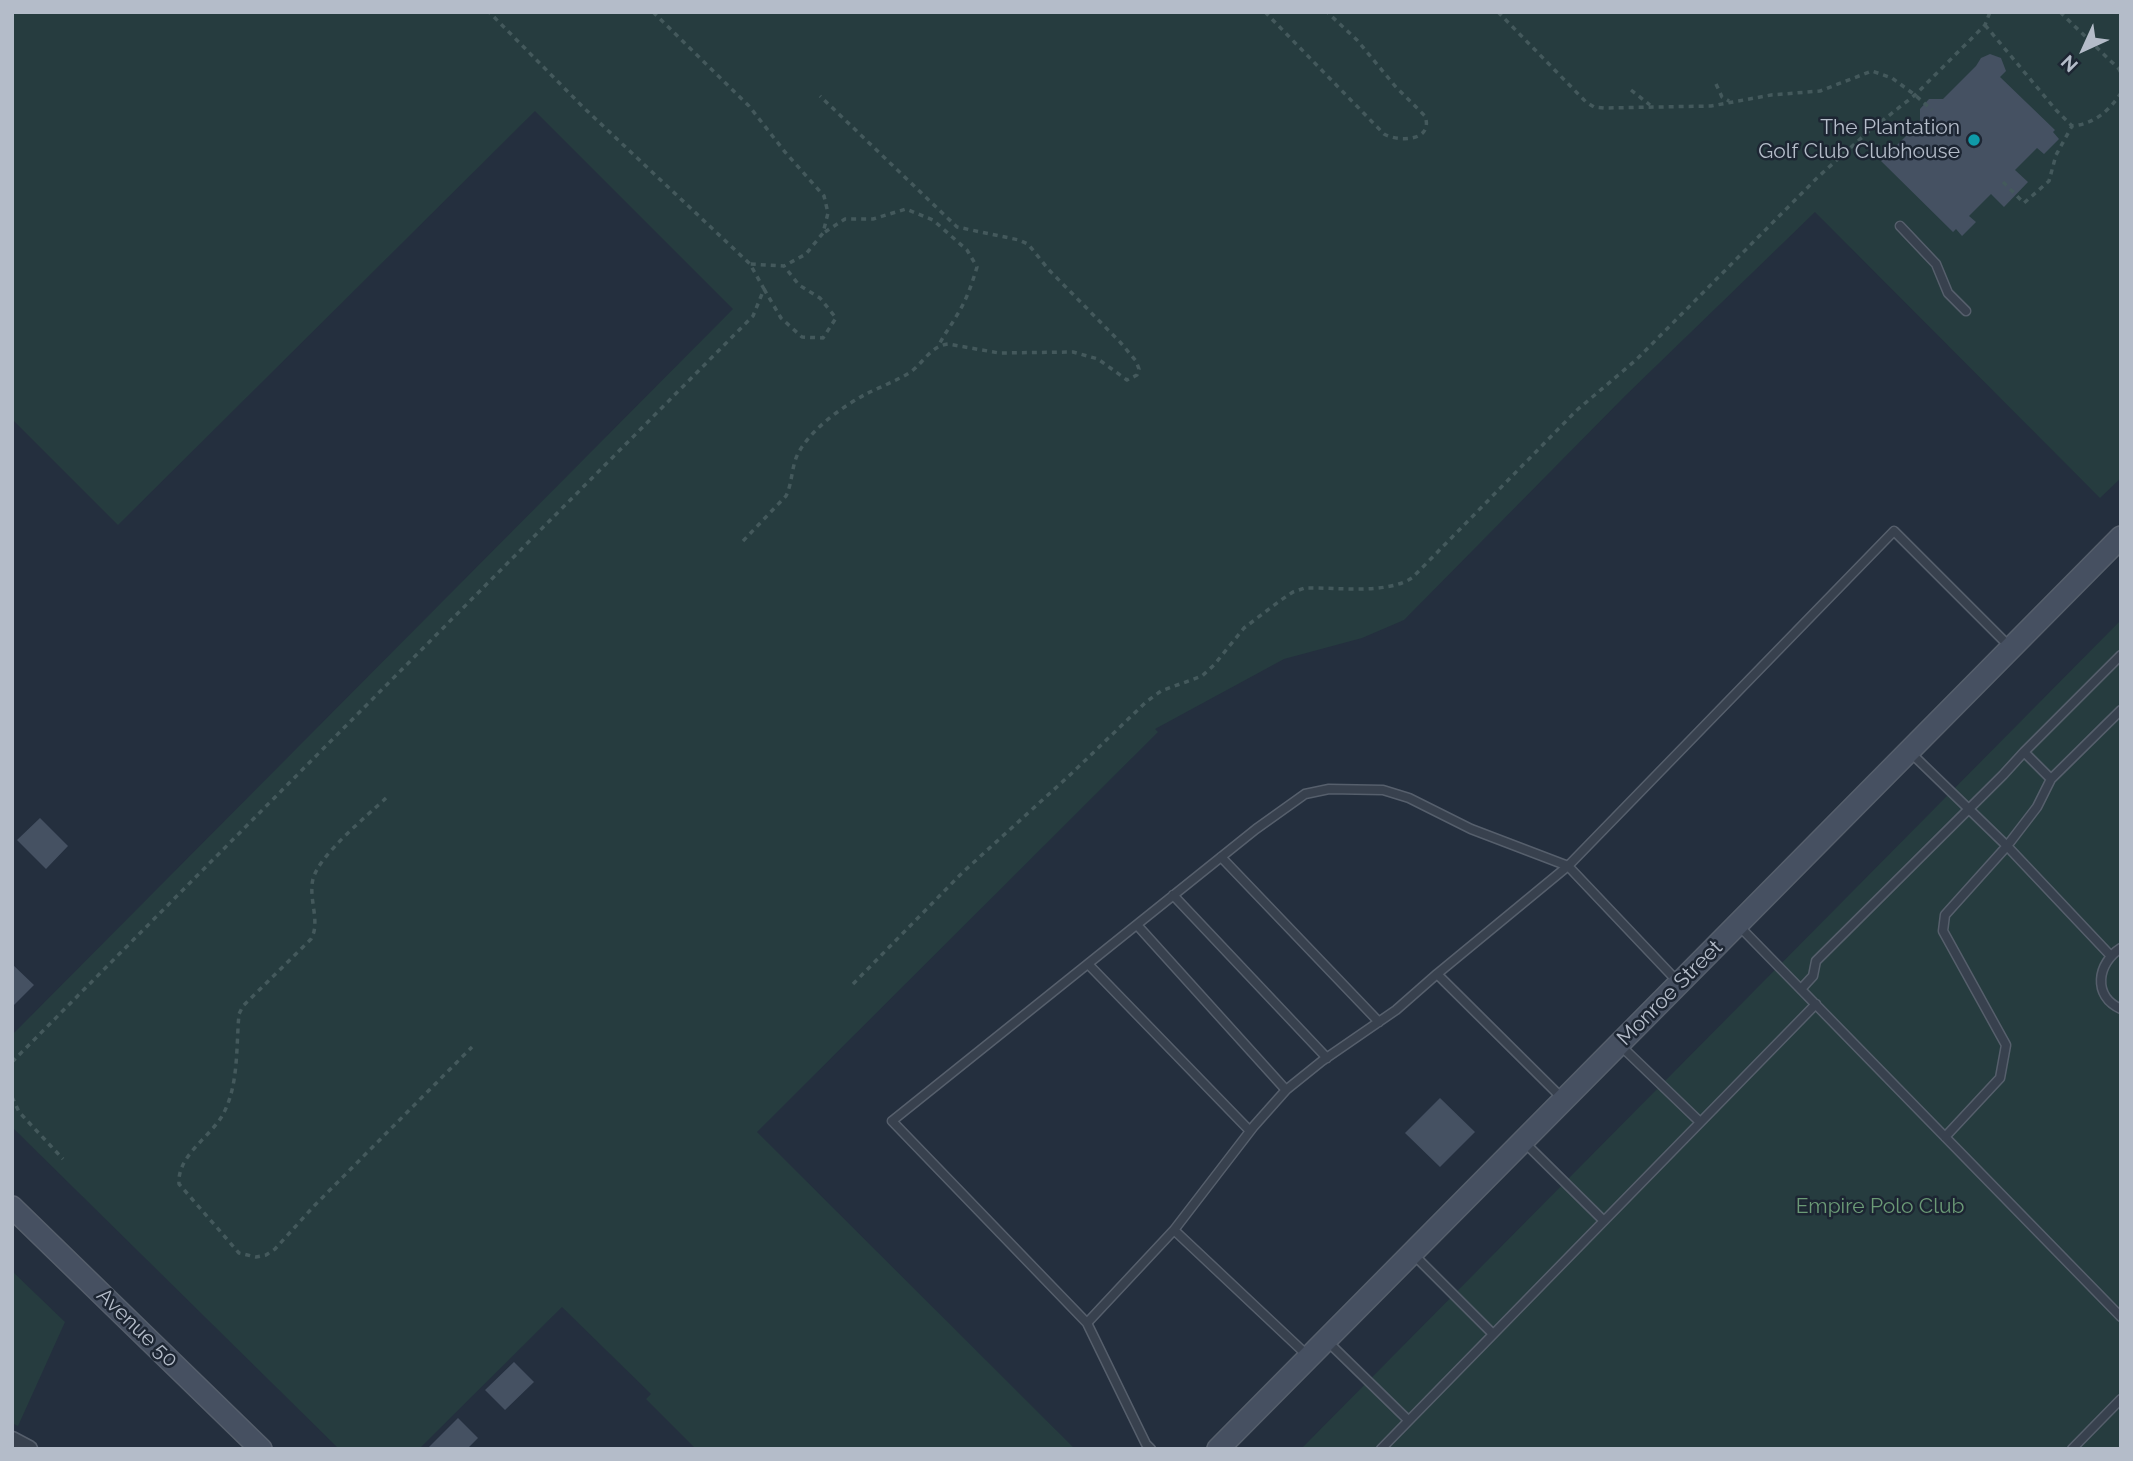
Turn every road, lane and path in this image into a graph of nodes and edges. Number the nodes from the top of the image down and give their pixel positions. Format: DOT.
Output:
graph roads {
  1 [pos="489,12"];
  2 [pos="653,12"];
  3 [pos="1265,12"];
  4 [pos="1327,12"];
  5 [pos="1498,12"];
  6 [pos="1990,12"];
  7 [pos="2060,12"];
  8 [pos="1985,24"];
  9 [pos="2121,73"];
  10 [pos="1716,84"];
  11 [pos="1631,90"];
  12 [pos="2121,93"];
  13 [pos="1915,94"];
  14 [pos="820,96"];
  15 [pos="1731,103"];
  16 [pos="1651,107"];
  17 [pos="1932,110"];
  18 [pos="2072,126"];
  19 [pos="2003,182"];
  20 [pos="1900,226"];
  21 [pos="823,233"];
  22 [pos="750,264"];
  23 [pos="784,266"];
  24 [pos="764,289"];
  25 [pos="1966,311"];
  26 [pos="939,345"];
  27 [pos="2121,537"];
  28 [pos="743,541"];
  29 [pos="2011,648"];
  30 [pos="2121,655"];
  31 [pos="2121,710"];
  32 [pos="1909,751"];
  33 [pos="2024,752"];
  34 [pos="2051,779"];
  35 [pos="386,798"];
  36 [pos="1969,809"];
  37 [pos="2007,846"];
  38 [pos="1221,857"];
  39 [pos="1568,866"];
  40 [pos="1174,895"];
  41 [pos="1738,924"];
  42 [pos="1137,925"];
  43 [pos="2121,948"];
  44 [pos="2110,955"];
  45 [pos="1088,964"];
  46 [pos="1437,974"];
  47 [pos="1679,983"];
  48 [pos="853,984"];
  49 [pos="1801,989"];
  50 [pos="1816,1004"];
  51 [pos="2121,1009"];
  52 [pos="1379,1022"];
  53 [pos="1619,1044"];
  54 [pos="472,1047"];
  55 [pos="1326,1058"];
  56 [pos="12,1062"];
  57 [pos="1286,1090"];
  58 [pos="12,1097"];
  59 [pos="1564,1100"];
  60 [pos="1700,1122"];
  61 [pos="1250,1131"];
  62 [pos="1945,1136"];
  63 [pos="1522,1141"];
  64 [pos="63,1159"];
  65 [pos="12,1207"];
  66 [pos="1604,1221"];
  67 [pos="1174,1230"];
  68 [pos="1412,1253"];
  69 [pos="2121,1317"];
  70 [pos="1087,1323"];
  71 [pos="1493,1334"];
  72 [pos="1326,1340"];
  73 [pos="1309,1357"];
  74 [pos="2121,1399"];
  75 [pos="1408,1420"];
  76 [pos="12,1440"];
  77 [pos="1227,1446"];
  78 [pos="29,1449"];
  79 [pos="261,1449"];
  80 [pos="1151,1449"];
  81 [pos="1381,1449"];
  82 [pos="2072,1449"];
  1 -- 22 [label="path"];
  2 -- 21 [label="path"];
  3 -- 4 [label="path"];
  5 -- 16 [label="path"];
  6 -- 8 [label="path"];
  7 -- 9 [label="path"];
  8 -- 13 [label="path"];
  8 -- 18 [label="path"];
  10 -- 15 [label="path"];
  11 -- 16 [label="path"];
  12 -- 18 [label="path"];
  13 -- 15 [label="path"];
  13 -- 17 [label="path"];
  13 -- 48 [label="path"];
  14 -- 26 [label="path"];
  15 -- 16 [label="path"];
  18 -- 19 [label="path"];
  20 -- 25 [label="lane"];
  21 -- 23 [label="path"];
  21 -- 26 [label="path"];
  22 -- 23 [label="path"];
  22 -- 24 [label="path"];
  23 -- 24 [label="path"];
  24 -- 56 [label="path"];
  26 -- 28 [label="path"];
  27 -- 29 [label="main road, Monroe Street"];
  29 -- 32 [label="main road, Monroe Street"];
  29 -- 39 [label="lane"];
  30 -- 33 [label="lane"];
  31 -- 34 [label="lane"];
  32 -- 36 [label="lane"];
  32 -- 41 [label="main road, Monroe Street"];
  33 -- 34 [label="lane"];
  33 -- 36 [label="lane"];
  34 -- 37 [label="lane"];
  35 -- 54 [label="path"];
  36 -- 37 [label="lane"];
  36 -- 49 [label="lane"];
  37 -- 44 [label="lane"];
  37 -- 62 [label="lane"];
  38 -- 39 [label="lane"];
  38 -- 40 [label="lane"];
  38 -- 52 [label="lane"];
  39 -- 46 [label="lane"];
  39 -- 47 [label="lane"];
  40 -- 42 [label="lane"];
  40 -- 55 [label="lane"];
  41 -- 47 [label="main road, Monroe Street"];
  41 -- 49 [label="lane"];
  42 -- 45 [label="lane"];
  42 -- 57 [label="lane"];
  43 -- 44 [label="lane"];
  44 -- 51 [label="lane"];
  45 -- 61 [label="lane"];
  45 -- 70 [label="lane"];
  46 -- 52 [label="lane"];
  46 -- 59 [label="lane"];
  47 -- 53 [label="main road, Monroe Street"];
  49 -- 50 [label="lane"];
  50 -- 60 [label="lane"];
  50 -- 62 [label="lane"];
  52 -- 55 [label="lane"];
  53 -- 59 [label="main road, Monroe Street"];
  53 -- 60 [label="lane"];
  55 -- 57 [label="lane"];
  57 -- 61 [label="lane"];
  58 -- 64 [label="path"];
  59 -- 63 [label="main road, Monroe Street"];
  60 -- 66 [label="lane"];
  61 -- 67 [label="lane"];
  62 -- 69 [label="lane"];
  63 -- 66 [label="lane"];
  63 -- 68 [label="main road, Monroe Street"];
  65 -- 79 [label="main road, Avenue 50"];
  66 -- 71 [label="lane"];
  67 -- 70 [label="lane"];
  67 -- 73 [label="lane"];
  68 -- 71 [label="lane"];
  68 -- 72 [label="main road, Monroe Street"];
  70 -- 80 [label="lane"];
  71 -- 75 [label="lane"];
  72 -- 73 [label="main road, Monroe Street"];
  72 -- 75 [label="lane"];
  73 -- 77 [label="main road, Monroe Street"];
  74 -- 82 [label="lane"];
  75 -- 81 [label="lane"];
  76 -- 78 [label="street"];
}
